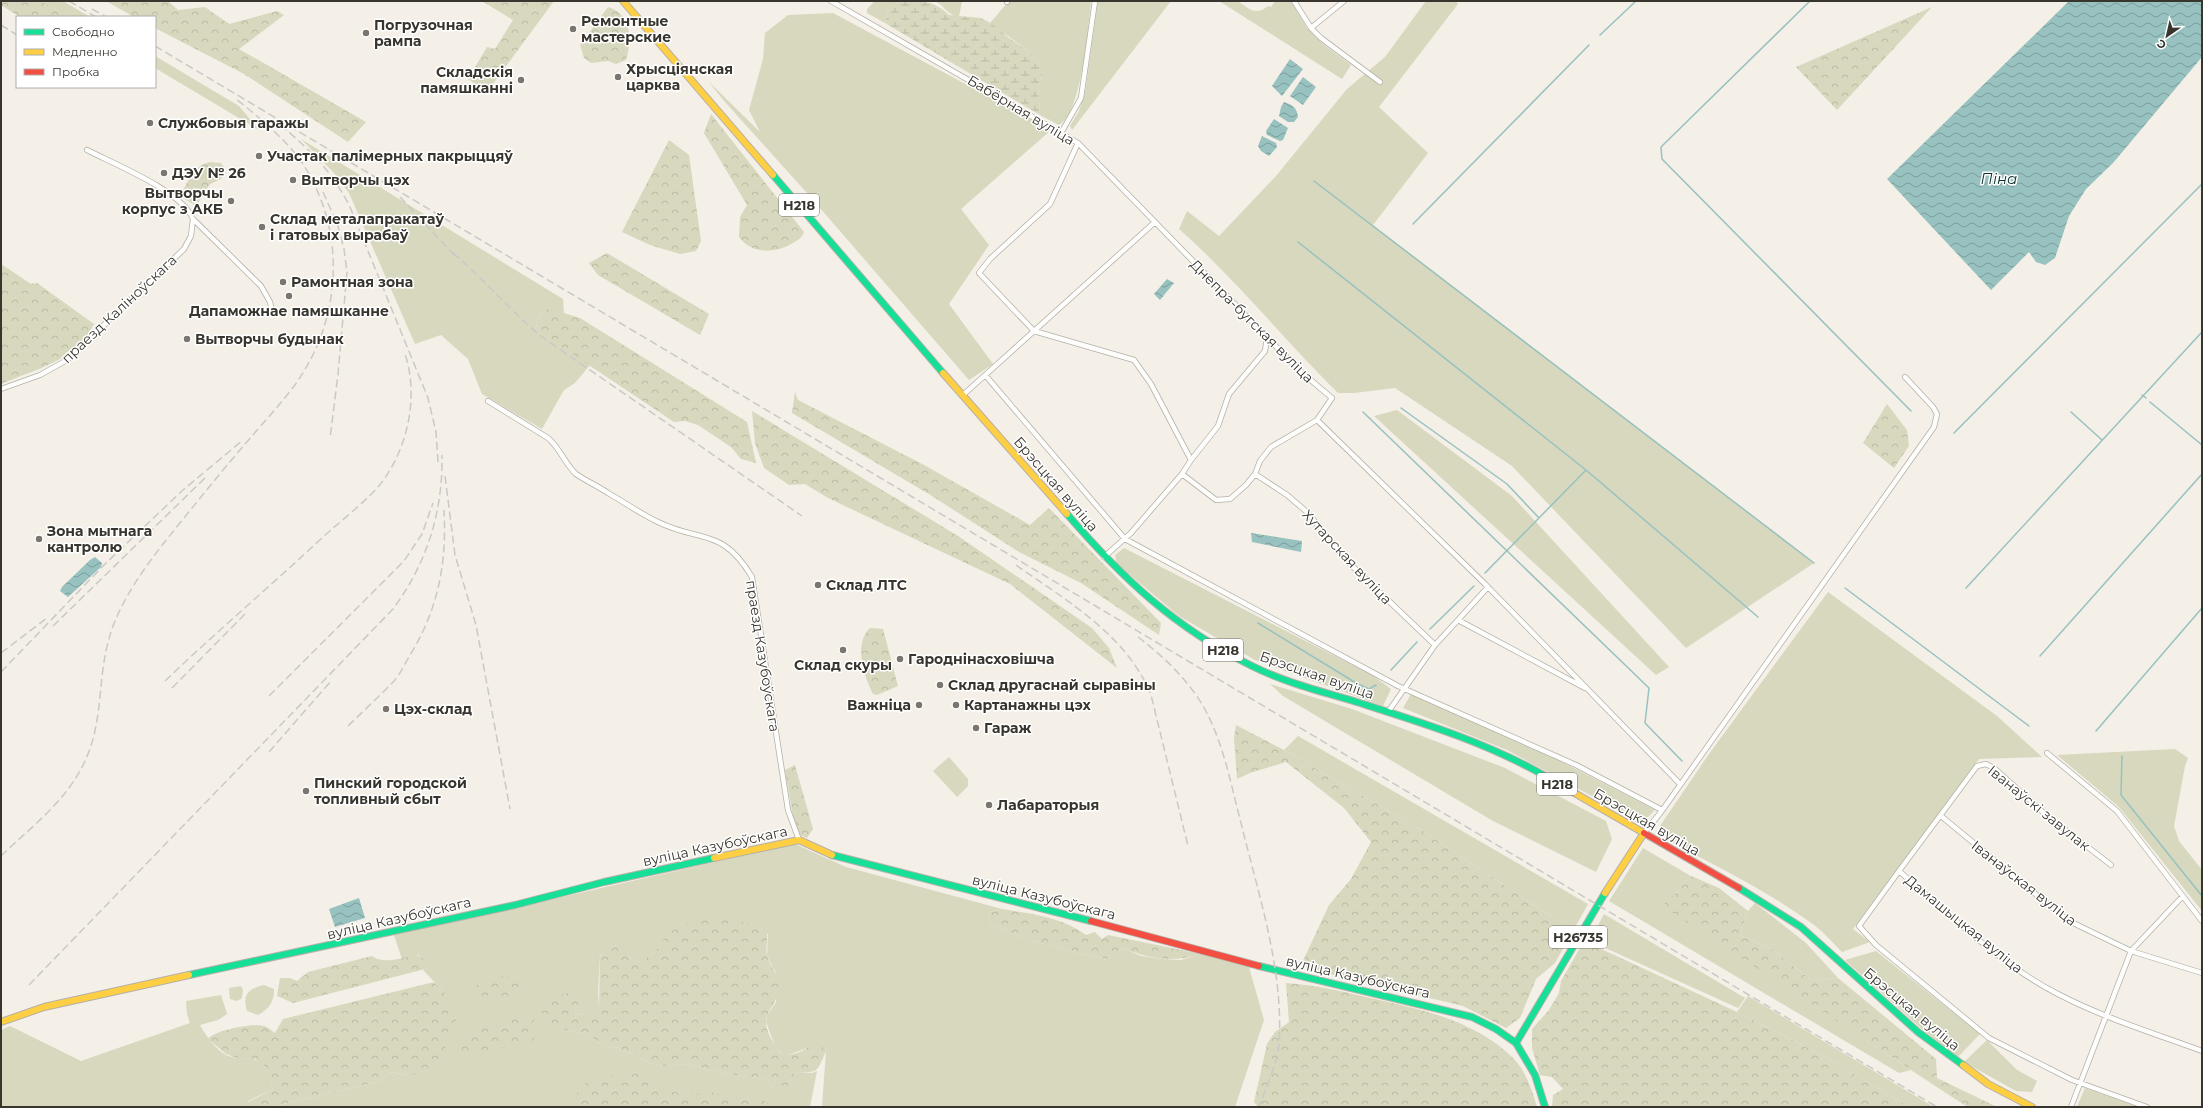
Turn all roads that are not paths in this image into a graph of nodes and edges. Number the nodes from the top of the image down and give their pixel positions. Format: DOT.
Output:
graph roads {
  1 [pos="623,1"];
  2 [pos="831,1"];
  3 [pos="1095,1"];
  4 [pos="1294,1"];
  5 [pos="1344,1"];
  6 [pos="1311,28"];
  7 [pos="1380,82"];
  8 [pos="1061,133"];
  9 [pos="1078,143"];
  10 [pos="87,150"];
  11 [pos="193,219"];
  12 [pos="1155,222"];
  13 [pos="272,311"];
  14 [pos="1034,331"];
  15 [pos="1267,338"];
  16 [pos="986,376"];
  17 [pos="1905,377"];
  18 [pos="1,389"];
  19 [pos="963,395"];
  20 [pos="488,401"];
  21 [pos="1317,420"];
  22 [pos="1192,460"];
  23 [pos="1182,474"];
  24 [pos="1255,474"];
  25 [pos="1125,539"];
  26 [pos="1104,557"];
  27 [pos="1488,587"];
  28 [pos="1458,620"];
  29 [pos="1435,645"];
  30 [pos="1405,688"];
  31 [pos="1590,690"];
  32 [pos="1388,712"];
  33 [pos="2047,753"];
  34 [pos="1680,784"];
  35 [pos="1662,810"];
  36 [pos="1941,816"];
  37 [pos="1644,833"];
  38 [pos="799,840"];
  39 [pos="2111,865"];
  40 [pos="1899,871"];
  41 [pos="2182,897"];
  42 [pos="2202,921"];
  43 [pos="1859,926"];
  44 [pos="2130,951"];
  45 [pos="2202,973"];
  46 [pos="2104,1016"];
  47 [pos="1,1022"];
  48 [pos="1516,1043"];
  49 [pos="2202,1051"];
  50 [pos="2079,1082"];
  51 [pos="1545,1107"];
  52 [pos="2032,1107"];
  53 [pos="2071,1107"];
  54 [pos="2148,1107"];
  1 -- 19 [label="main road, Брэсцкая вуліца / Н218"];
  2 -- 8 [label="street, Бабёрная вуліца"];
  3 -- 8 [label="street"];
  4 -- 6 [label="street"];
  5 -- 6 [label="street"];
  6 -- 7 [label="street"];
  8 -- 9 [label="street, Бабёрная вуліца"];
  9 -- 12 [label="street, Бабёрная вуліца"];
  9 -- 14 [label="street"];
  10 -- 11 [label="street"];
  11 -- 13 [label="street"];
  11 -- 18 [label="street, праезд Каліноўскага"];
  12 -- 14 [label="street"];
  12 -- 15 [label="street, Днепра-бугская вуліца"];
  14 -- 16 [label="street"];
  14 -- 22 [label="street"];
  15 -- 21 [label="street, Днепра-бугская вуліца"];
  15 -- 22 [label="street"];
  16 -- 19 [label="street"];
  16 -- 25 [label="street"];
  17 -- 34 [label="street"];
  19 -- 26 [label="main road, Брэсцкая вуліца / Н218"];
  20 -- 38 [label="street, праезд Казубоўскага"];
  21 -- 24 [label="street, Днепра-бугская вуліца"];
  21 -- 27 [label="street"];
  22 -- 23 [label="street"];
  23 -- 24 [label="street, Днепра-бугская вуліца"];
  23 -- 25 [label="street"];
  24 -- 29 [label="street, Хутарская вуліца"];
  25 -- 26 [label="street"];
  25 -- 30 [label="street"];
  26 -- 32 [label="main road, Брэсцкая вуліца / Н218"];
  27 -- 28 [label="street"];
  27 -- 31 [label="street"];
  28 -- 29 [label="street"];
  28 -- 31 [label="street"];
  29 -- 30 [label="street"];
  30 -- 32 [label="street"];
  30 -- 35 [label="street"];
  31 -- 34 [label="street"];
  32 -- 37 [label="main road, Брэсцкая вуліца / Н218"];
  33 -- 41 [label="street"];
  34 -- 35 [label="street"];
  35 -- 37 [label="street"];
  36 -- 39 [label="street, Іванаўскі завулак"];
  36 -- 40 [label="street"];
  36 -- 44 [label="street, Іванаўская вуліца"];
  37 -- 48 [label="main road, Н26735"];
  37 -- 52 [label="main road, Брэсцкая вуліца / Н218"];
  38 -- 47 [label="main road, вуліца Казубоўскага"];
  38 -- 48 [label="main road, вуліца Казубоўскага"];
  40 -- 43 [label="street, Дамашыцкая вуліца"];
  40 -- 46 [label="street, Дамашыцкая вуліца"];
  41 -- 42 [label="street"];
  41 -- 44 [label="street"];
  43 -- 50 [label="street, Брэсцкая вуліца"];
  44 -- 45 [label="street, Іванаўская вуліца"];
  44 -- 46 [label="street"];
  46 -- 49 [label="street, Дамашыцкая вуліца"];
  46 -- 50 [label="street"];
  48 -- 51 [label="main road"];
  50 -- 53 [label="street"];
  50 -- 54 [label="street, Брэсцкая вуліца"];
}
